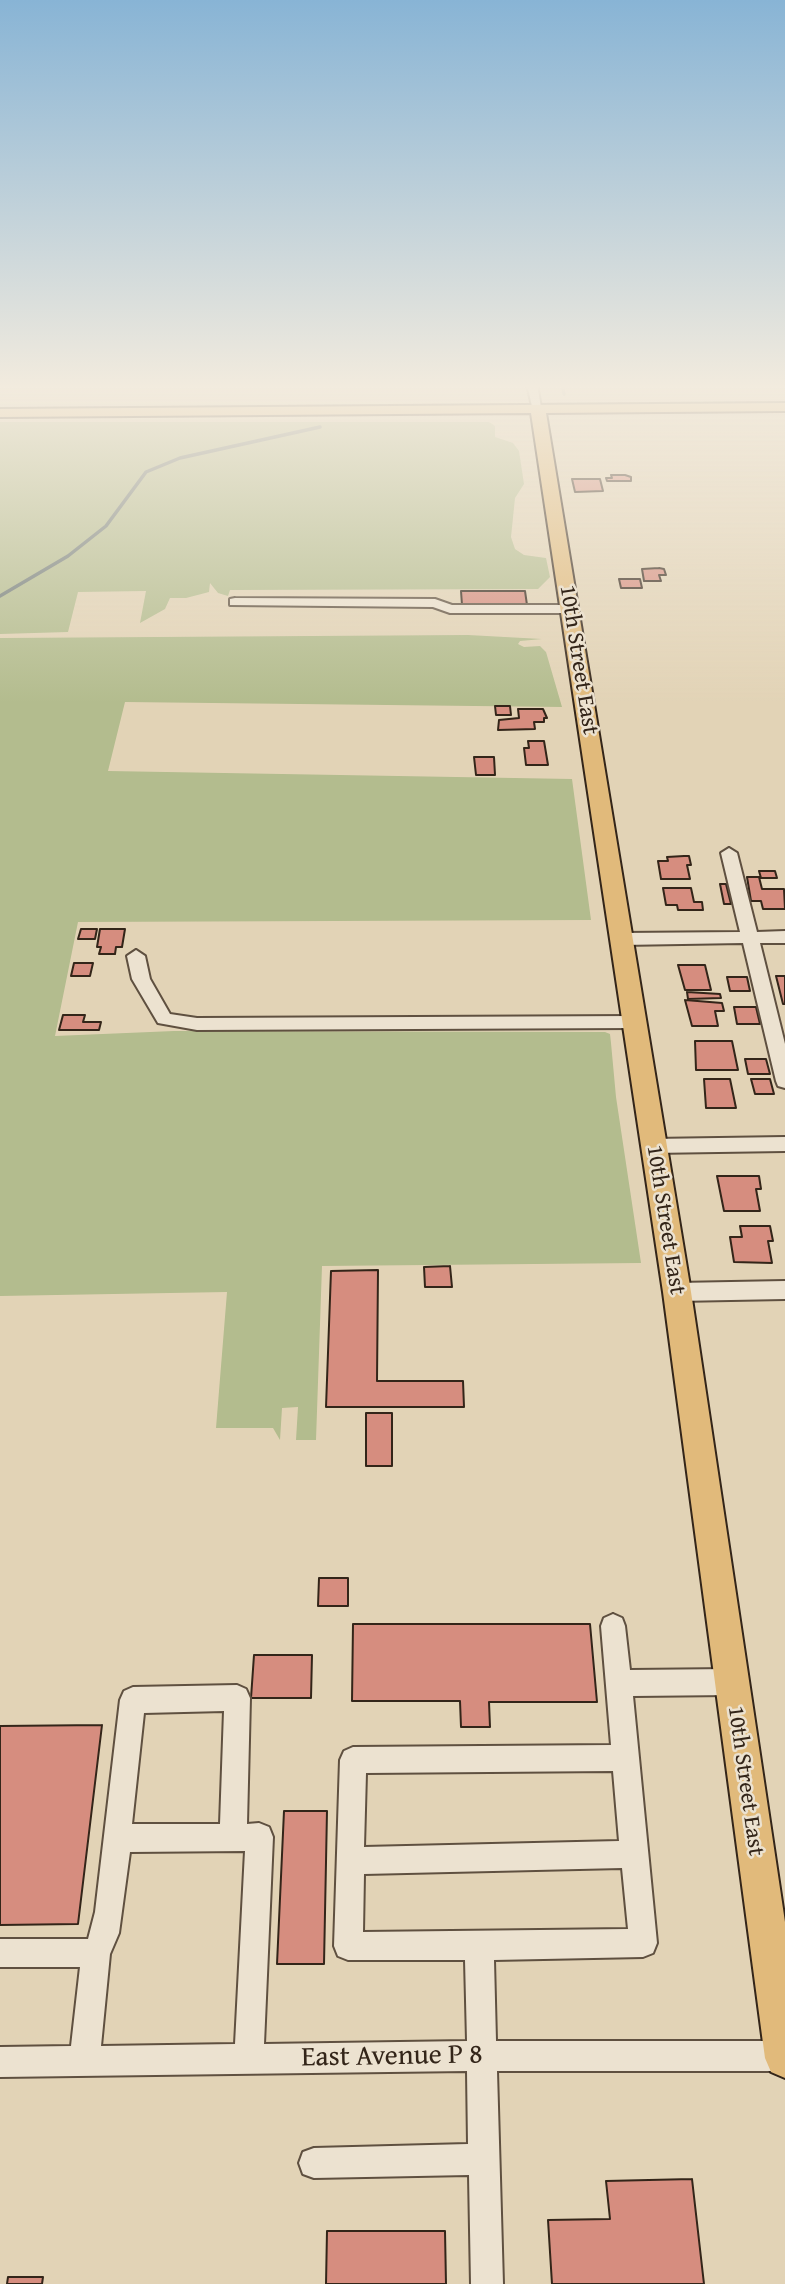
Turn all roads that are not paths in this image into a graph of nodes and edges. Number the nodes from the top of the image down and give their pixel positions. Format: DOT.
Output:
graph roads {
  1 [pos="550,491"];
  2 [pos="235,602"];
  3 [pos="570,609"];
  4 [pos="729,853"];
  5 [pos="785,937"];
  6 [pos="750,938"];
  7 [pos="622,939"];
  8 [pos="136,956"];
  9 [pos="634,1022"];
  10 [pos="785,1081"];
  11 [pos="785,1144"];
  12 [pos="652,1146"];
  13 [pos="785,1290"];
  14 [pos="677,1292"];
  15 [pos="613,1626"];
  16 [pos="731,1682"];
  17 [pos="619,1683"];
  18 [pos="625,1758"];
  19 [pos="233,1837"];
  20 [pos="120,1838"];
  21 [pos="635,1854"];
  22 [pos="350,1861"];
  23 [pos="478,1946"];
  24 [pos="0,1953"];
  25 [pos="96,1953"];
  26 [pos="481,2056"];
  27 [pos="785,2057"];
  28 [pos="250,2059"];
  29 [pos="0,2062"];
  30 [pos="84,2062"];
  31 [pos="483,2159"];
  32 [pos="314,2163"];
  33 [pos="487,2284"];
  1 -- 3 [label="main road, 10th Street East"];
  2 -- 3 [label="street"];
  3 -- 7 [label="main road, 10th Street East"];
  4 -- 6 [label="street"];
  5 -- 6 [label="street"];
  6 -- 7 [label="street"];
  6 -- 10 [label="street"];
  7 -- 9 [label="main road, 10th Street East"];
  8 -- 9 [label="street"];
  9 -- 12 [label="main road, 10th Street East"];
  11 -- 12 [label="street"];
  12 -- 14 [label="main road, 10th Street East"];
  13 -- 14 [label="street"];
  14 -- 16 [label="main road, 10th Street East"];
  15 -- 17 [label="street"];
  16 -- 17 [label="street"];
  16 -- 27 [label="main road, 10th Street East"];
  17 -- 18 [label="street"];
  18 -- 21 [label="street"];
  18 -- 22 [label="street"];
  19 -- 20 [label="street"];
  19 -- 20 [label="street"];
  19 -- 28 [label="street"];
  20 -- 25 [label="street"];
  21 -- 22 [label="street"];
  21 -- 23 [label="street"];
  22 -- 23 [label="street"];
  23 -- 26 [label="street"];
  24 -- 25 [label="street"];
  25 -- 30 [label="street"];
  26 -- 27 [label="street, East Avenue P 8"];
  26 -- 28 [label="street, East Avenue P 8"];
  26 -- 31 [label="street"];
  28 -- 30 [label="street, East Avenue P 8"];
  29 -- 30 [label="street, East Avenue P 8"];
  31 -- 32 [label="street"];
  31 -- 33 [label="street"];
}
